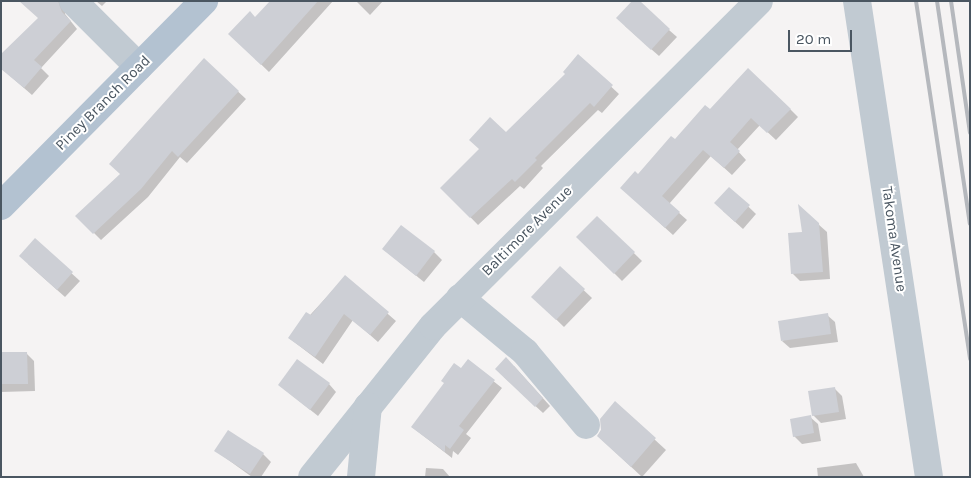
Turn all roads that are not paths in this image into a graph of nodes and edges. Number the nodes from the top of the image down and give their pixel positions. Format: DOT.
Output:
graph roads {
  1 [pos="73,1"];
  2 [pos="204,1"];
  3 [pos="758,1"];
  4 [pos="857,1"];
  5 [pos="139,67"];
  6 [pos="1,206"];
  7 [pos="460,298"];
  8 [pos="368,406"];
  9 [pos="586,425"];
  10 [pos="312,477"];
  11 [pos="361,477"];
  12 [pos="929,477"];
  1 -- 5 [label="street"];
  2 -- 5 [label="main road, Piney Branch Road"];
  3 -- 7 [label="street, Baltimore Avenue"];
  4 -- 12 [label="street, Takoma Avenue"];
  5 -- 6 [label="main road, Piney Branch Road"];
  7 -- 8 [label="street, Baltimore Avenue"];
  7 -- 9 [label="street"];
  8 -- 10 [label="street, Baltimore Avenue"];
  8 -- 11 [label="street"];
}
